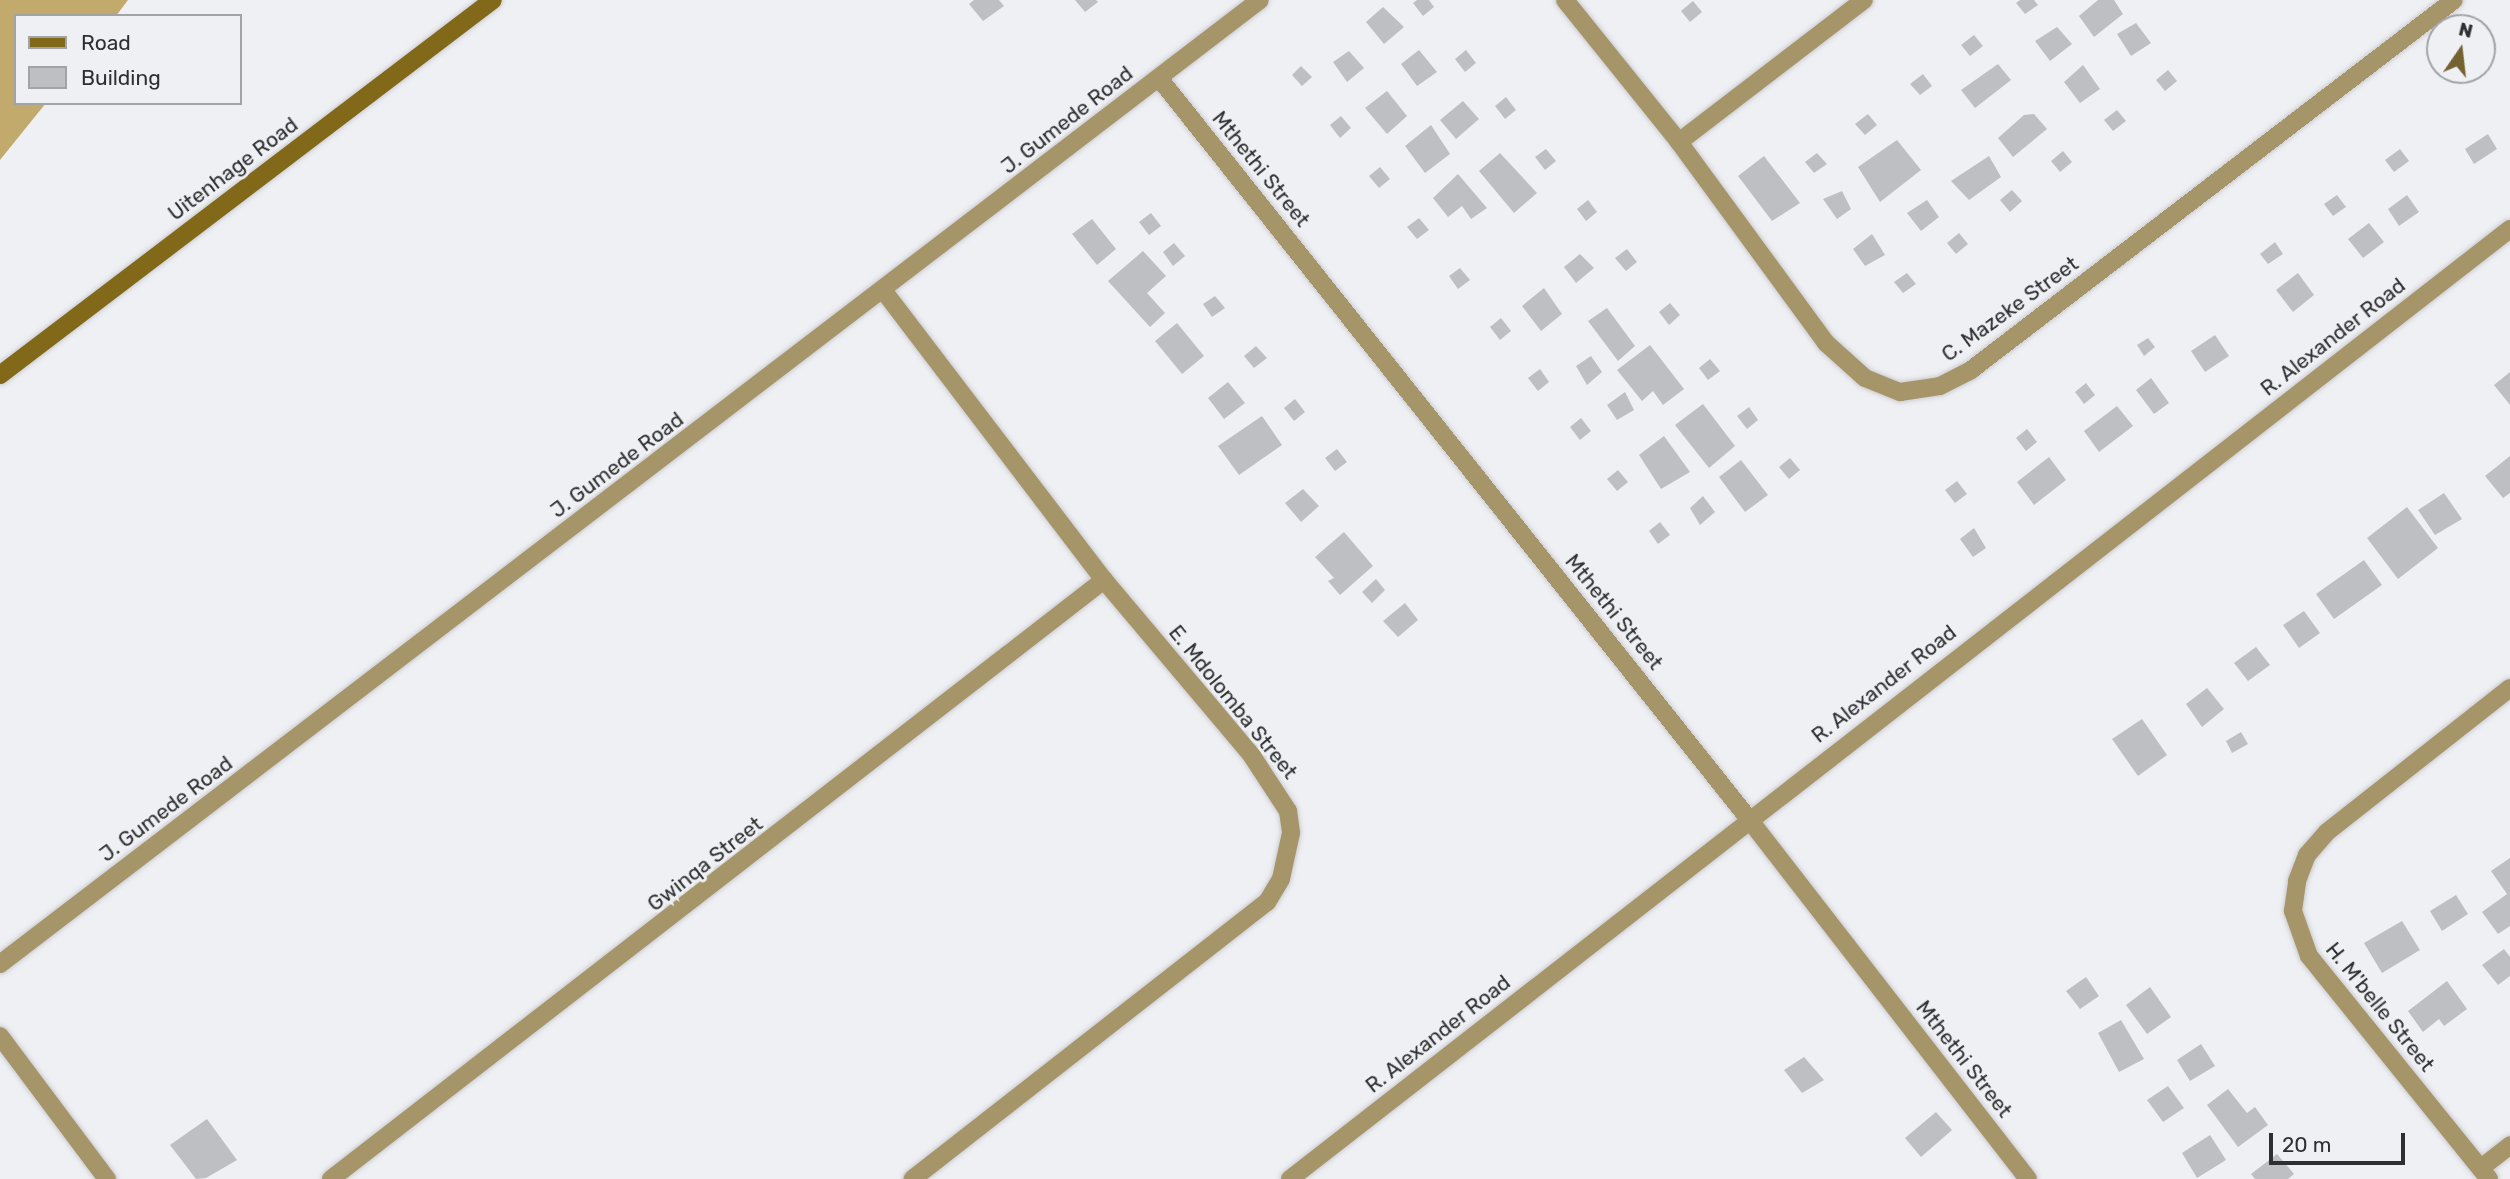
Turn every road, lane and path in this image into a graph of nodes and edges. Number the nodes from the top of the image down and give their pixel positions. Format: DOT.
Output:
graph roads {
  1 [pos="493,0"];
  2 [pos="1260,0"];
  3 [pos="1564,0"];
  4 [pos="1864,0"];
  5 [pos="2454,0"];
  6 [pos="1159,78"];
  7 [pos="1679,142"];
  8 [pos="2510,229"];
  9 [pos="883,290"];
  10 [pos="0,375"];
  11 [pos="1104,580"];
  12 [pos="2510,688"];
  13 [pos="1748,818"];
  14 [pos="0,964"];
  15 [pos="0,1036"];
  16 [pos="2510,1145"];
  17 [pos="2485,1173"];
  18 [pos="107,1179"];
  19 [pos="331,1179"];
  20 [pos="912,1179"];
  21 [pos="1290,1179"];
  22 [pos="2028,1179"];
  1 -- 10 [label="main road, Uitenhage Road"];
  2 -- 6 [label="street, J. Gumede Road"];
  3 -- 7 [label="street, C. Mazeke Street"];
  4 -- 7 [label="street"];
  5 -- 7 [label="street, C. Mazeke Street"];
  6 -- 9 [label="street, J. Gumede Road"];
  6 -- 13 [label="street, Mthethi Street"];
  8 -- 13 [label="street, R. Alexander Road"];
  9 -- 11 [label="street, E. Mdolomba Street"];
  9 -- 14 [label="street, J. Gumede Road"];
  11 -- 19 [label="street, Gwinqa Street"];
  11 -- 20 [label="street, E. Mdolomba Street"];
  12 -- 17 [label="street, H. M'belle Street"];
  13 -- 21 [label="street, R. Alexander Road"];
  13 -- 22 [label="street, Mthethi Street"];
  15 -- 18 [label="street"];
  16 -- 17 [label="street"];
}
